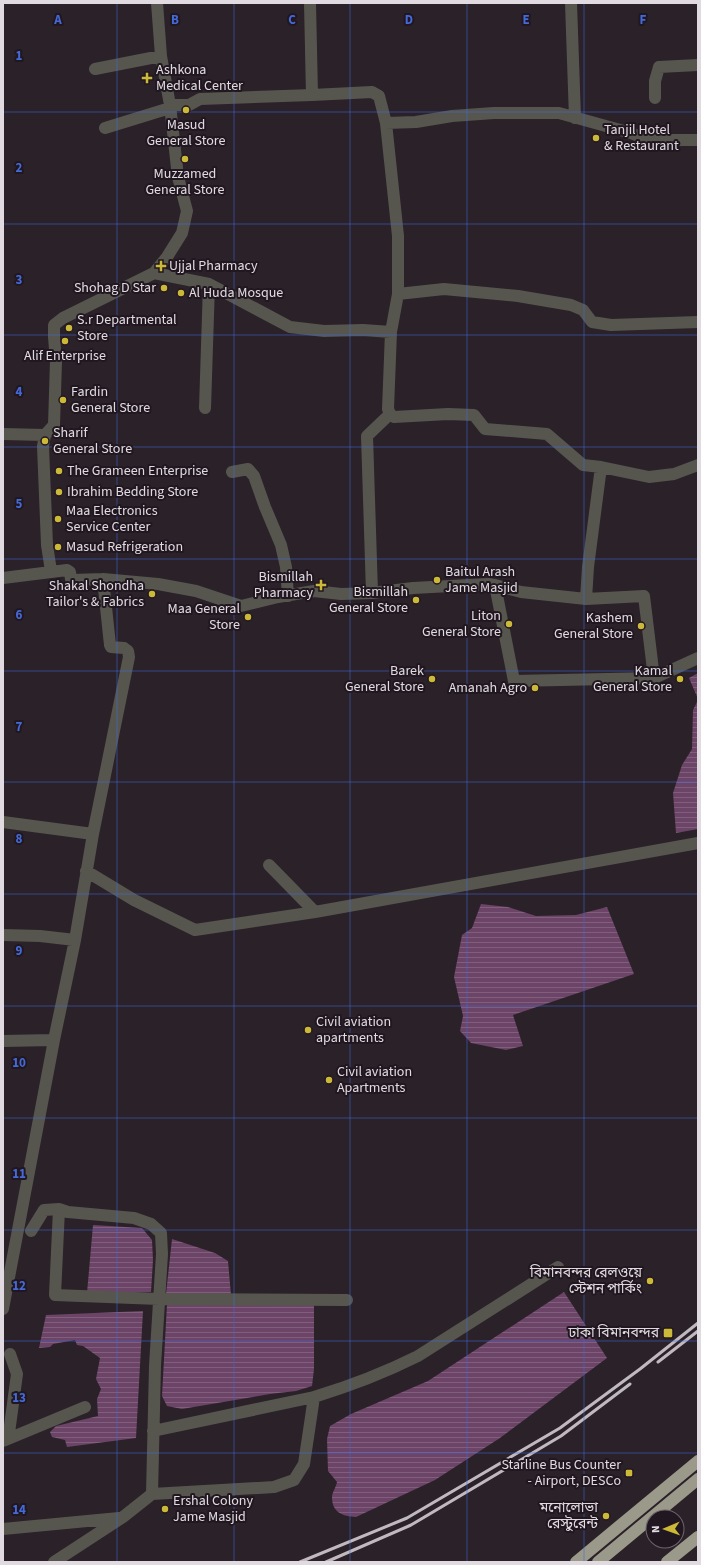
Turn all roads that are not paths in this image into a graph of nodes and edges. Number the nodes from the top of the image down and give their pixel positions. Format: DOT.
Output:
graph roads {
  1 [pos="157,3"];
  2 [pos="310,3"];
  3 [pos="571,3"];
  4 [pos="161,56"];
  5 [pos="698,66"];
  6 [pos="95,69"];
  7 [pos="312,95"];
  8 [pos="655,98"];
  9 [pos="170,106"];
  10 [pos="574,118"];
  11 [pos="386,123"];
  12 [pos="105,128"];
  13 [pos="698,140"];
  14 [pos="154,273"];
  15 [pos="209,284"];
  16 [pos="398,294"];
  17 [pos="698,322"];
  18 [pos="392,332"];
  19 [pos="205,408"];
  20 [pos="390,414"];
  21 [pos="3,434"];
  22 [pos="45,435"];
  23 [pos="698,465"];
  24 [pos="601,467"];
  25 [pos="232,472"];
  26 [pos="51,571"];
  27 [pos="3,578"];
  28 [pos="103,579"];
  29 [pos="494,585"];
  30 [pos="372,593"];
  31 [pos="288,596"];
  32 [pos="586,599"];
  33 [pos="698,658"];
  34 [pos="654,678"];
  35 [pos="3,822"];
  36 [pos="93,834"];
  37 [pos="698,843"];
  38 [pos="269,865"];
  39 [pos="86,871"];
  40 [pos="316,912"];
  41 [pos="3,935"];
  42 [pos="75,940"];
  43 [pos="54,1040"];
  44 [pos="3,1041"];
  45 [pos="59,1209"];
  46 [pos="31,1231"];
  47 [pos="558,1267"];
  48 [pos="159,1299"];
  49 [pos="347,1300"];
  50 [pos="3,1309"];
  51 [pos="10,1354"];
  52 [pos="314,1397"];
  53 [pos="85,1407"];
  54 [pos="153,1431"];
  55 [pos="3,1440"];
  56 [pos="698,1461"];
  57 [pos="698,1479"];
  58 [pos="152,1494"];
  59 [pos="123,1517"];
  60 [pos="3,1529"];
  61 [pos="698,1537"];
  62 [pos="54,1562"];
  63 [pos="576,1562"];
  64 [pos="598,1562"];
  65 [pos="667,1562"];
  1 -- 4 [label="street"];
  2 -- 7 [label="street"];
  3 -- 10 [label="street"];
  4 -- 6 [label="street"];
  4 -- 9 [label="street"];
  5 -- 8 [label="street"];
  7 -- 9 [label="street"];
  7 -- 11 [label="street"];
  9 -- 12 [label="street"];
  9 -- 14 [label="street"];
  10 -- 11 [label="street"];
  10 -- 13 [label="street"];
  11 -- 16 [label="street"];
  14 -- 15 [label="street"];
  14 -- 22 [label="street"];
  15 -- 18 [label="street"];
  15 -- 19 [label="street"];
  16 -- 17 [label="street"];
  16 -- 18 [label="street"];
  18 -- 20 [label="street"];
  20 -- 24 [label="street"];
  20 -- 30 [label="street"];
  21 -- 22 [label="street"];
  22 -- 26 [label="street"];
  23 -- 24 [label="street"];
  24 -- 32 [label="street"];
  25 -- 31 [label="street"];
  26 -- 27 [label="street"];
  26 -- 28 [label="street"];
  28 -- 31 [label="street"];
  28 -- 36 [label="street"];
  29 -- 30 [label="street"];
  29 -- 32 [label="street"];
  29 -- 34 [label="street"];
  30 -- 31 [label="street"];
  32 -- 34 [label="street"];
  33 -- 34 [label="street"];
  35 -- 36 [label="street"];
  36 -- 39 [label="street"];
  37 -- 40 [label="street"];
  38 -- 40 [label="street"];
  39 -- 40 [label="street"];
  39 -- 42 [label="street"];
  41 -- 42 [label="street"];
  42 -- 43 [label="street"];
  43 -- 44 [label="street"];
  43 -- 50 [label="street"];
  45 -- 46 [label="street"];
  45 -- 48 [label="street"];
  45 -- 48 [label="street"];
  47 -- 52 [label="street"];
  48 -- 49 [label="street"];
  48 -- 54 [label="street"];
  51 -- 55 [label="street"];
  52 -- 54 [label="street"];
  52 -- 58 [label="street"];
  53 -- 55 [label="street"];
  54 -- 58 [label="street"];
  56 -- 63 [label="highway"];
  57 -- 64 [label="highway"];
  58 -- 59 [label="street"];
  59 -- 60 [label="street"];
  59 -- 62 [label="street"];
  61 -- 65 [label="highway"];
}
